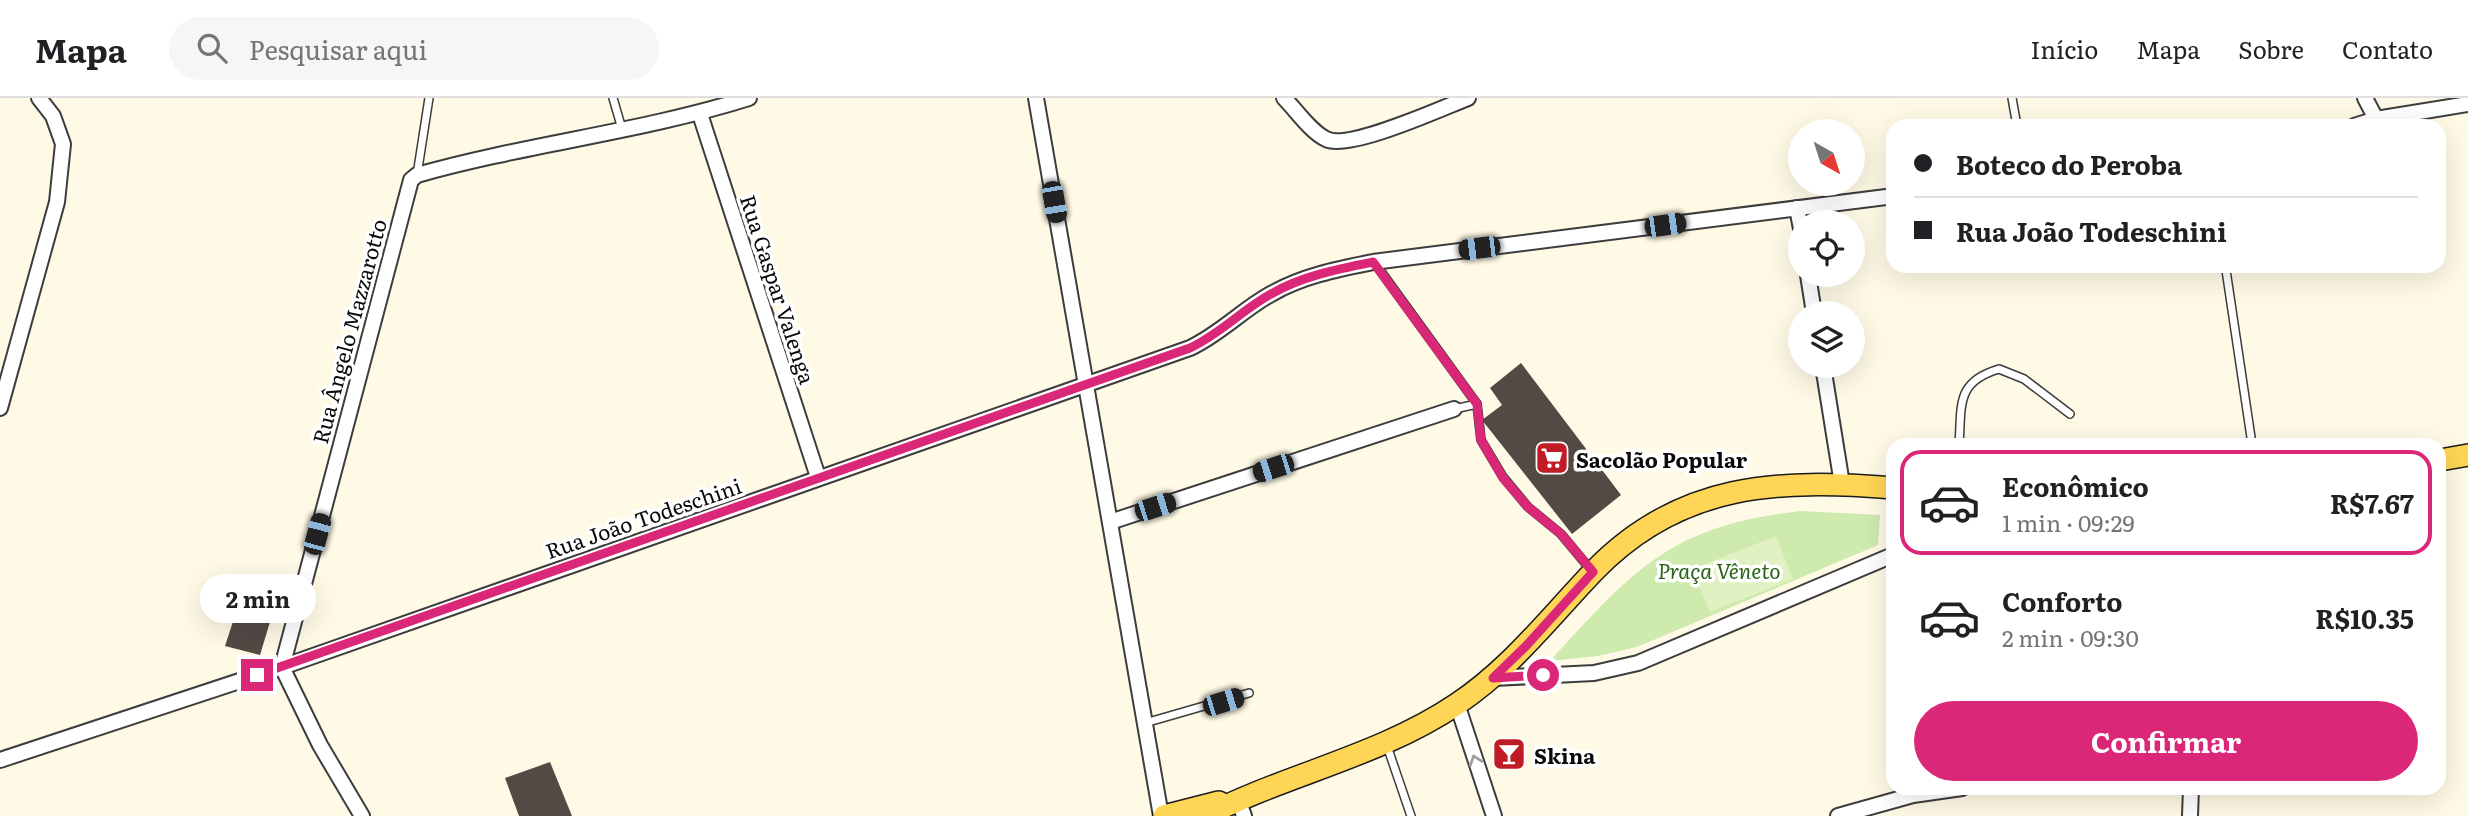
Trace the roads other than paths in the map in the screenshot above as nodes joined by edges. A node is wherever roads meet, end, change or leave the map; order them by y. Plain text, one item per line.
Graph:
1 (39, 98) edge
2 (429, 98) edge
3 (613, 98) edge
4 (749, 98) edge
5 (1036, 98) edge
6 (1284, 98) edge
7 (1468, 98) edge
8 (2012, 98) edge
9 (2365, 98) edge
10 (2468, 104) edge
11 (700, 114) junction
12 (2016, 119) edge
13 (2376, 119) joint
14 (622, 129) junction
15 (417, 175) junction
16 (1886, 197) edge
17 (1797, 208) joint
18 (1373, 262) junction
19 (2226, 273) edge
20 (1825, 378) edge
21 (1086, 384) junction
22 (1477, 404) junction
23 (0, 408) edge
24 (1454, 409) joint
25 (2070, 414) dead end
26 (1959, 438) edge
27 (2251, 438) edge
28 (2468, 455) edge
29 (2446, 459) edge
30 (818, 477) junction
31 (1842, 484) junction
32 (1886, 487) edge
33 (1110, 522) junction
34 (1886, 558) edge
35 (1593, 572) junction
36 (282, 667) junction
37 (1493, 678) junction
38 (1249, 694) dead end
39 (1457, 704) junction
40 (1145, 723) junction
41 (1386, 743) junction
42 (0, 760) edge
43 (1919, 795) edge
44 (2191, 795) edge
45 (1241, 807) edge
46 (1847, 815) edge
47 (362, 816) edge
48 (1162, 816) edge
49 (1205, 816) edge
50 (1411, 816) edge
51 (1494, 816) edge
52 (2190, 816) edge

1 - 23 street
2 - 15 lane
3 - 14 lane
4 - 11 street
5 - 21 street
6 - 7 street
8 - 12 lane
9 - 13 street
10 - 13 street
11 - 14 street
11 - 30 street, Rua Gaspar Valenga
14 - 15 street
15 - 36 street, Rua Ângelo Mazzarotto
16 - 17 street, Rua João Todeschini
17 - 18 street, Rua João Todeschini
18 - 21 street, Rua João Todeschini
18 - 22 lane
19 - 27 lane
20 - 31 street
21 - 30 street, Rua João Todeschini
21 - 33 street
22 - 24 lane
22 - 35 lane
24 - 33 street
25 - 26 lane
28 - 29 main road
30 - 36 street, Rua João Todeschini
31 - 32 main road
31 - 35 main road
33 - 40 street
34 - 37 street
35 - 37 main road
36 - 42 street, Rua João Todeschini
36 - 47 street
37 - 39 main road
38 - 40 lane
39 - 41 main road
51 -> 39 street
40 - 48 street
41 - 45 main road
41 - 50 lane
43 - 46 street
44 - 52 street
45 - 48 main road
45 - 49 main road

